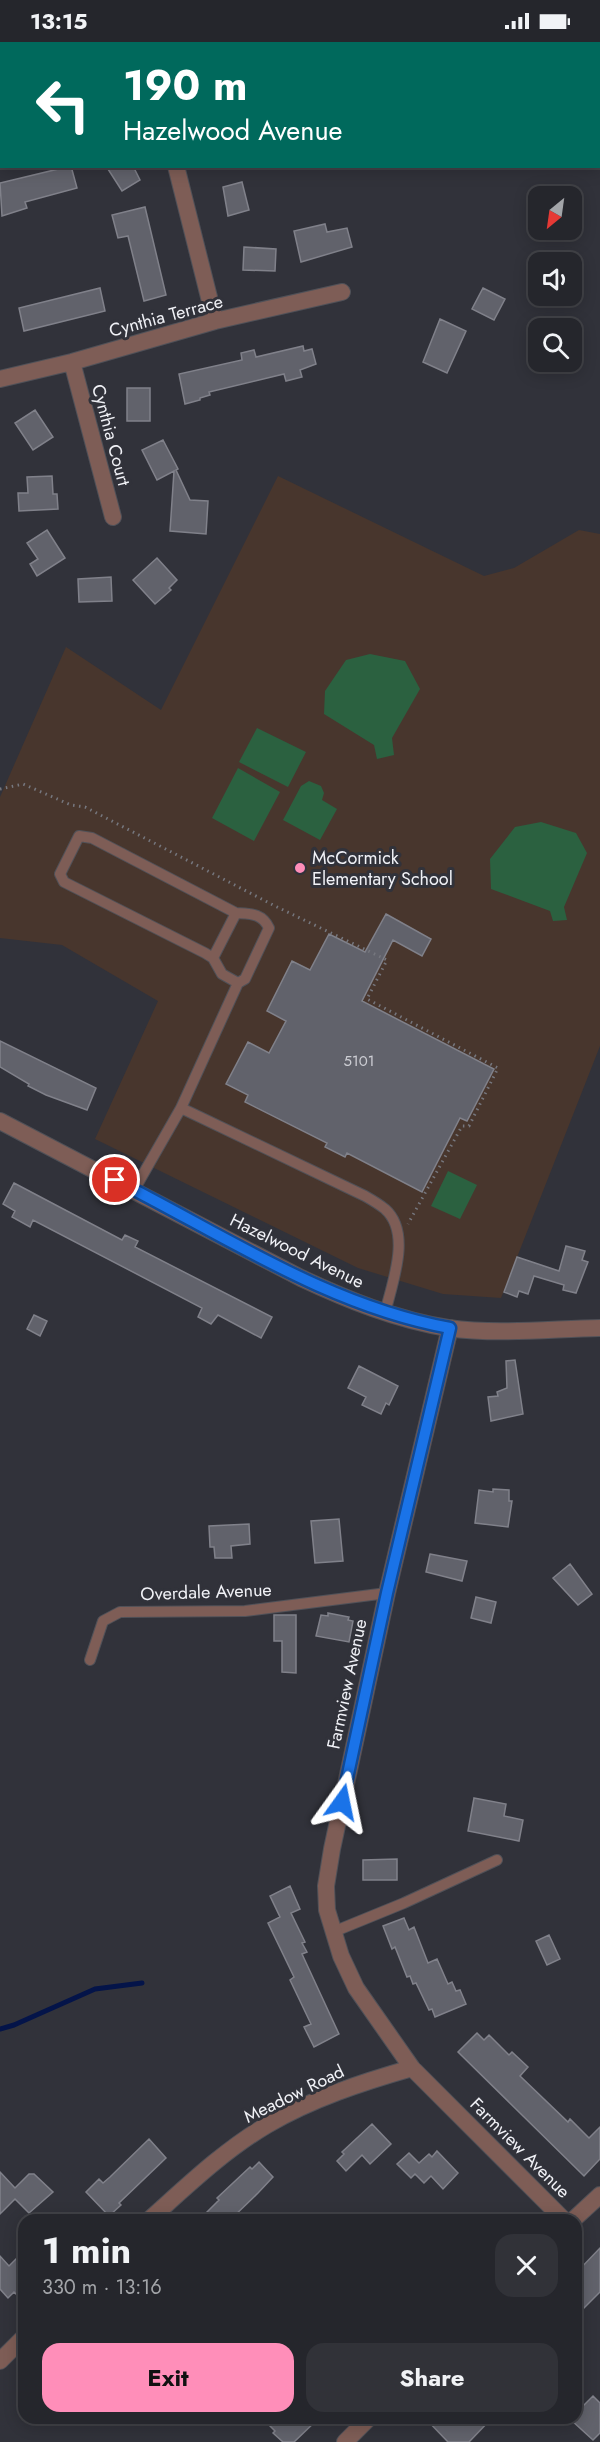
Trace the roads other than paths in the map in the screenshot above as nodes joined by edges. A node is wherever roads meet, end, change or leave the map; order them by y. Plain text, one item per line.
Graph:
1 (177, 168) edge
2 (342, 292) dead end
3 (215, 321) junction
4 (72, 362) junction
5 (0, 379) edge
6 (113, 517) dead end
7 (236, 913) junction
8 (213, 958) junction
9 (238, 983) junction
10 (181, 1108) junction
11 (0, 1121) edge
12 (134, 1190) junction
13 (385, 1312) junction
14 (450, 1328) junction
15 (600, 1328) edge
16 (387, 1593) junction
17 (90, 1660) dead end
18 (497, 1860) dead end
19 (333, 1932) junction
20 (412, 2068) junction
21 (600, 2196) edge
22 (156, 2214) edge
23 (558, 2214) edge
24 (580, 2214) edge
25 (18, 2343) edge
26 (0, 2361) edge
27 (363, 2424) edge
28 (345, 2442) edge

1 - 3 street
2 - 3 street, Cynthia Terrace
3 - 4 street, Cynthia Terrace
4 - 5 street, Cynthia Terrace
4 - 6 street, Cynthia Court
7 - 8 lane
7 - 8 lane
7 - 9 lane
8 - 9 lane
9 - 10 lane
10 - 12 lane
10 - 13 lane
11 - 12 street, Hazelwood Avenue
12 - 13 street, Hazelwood Avenue
13 - 14 street, Hazelwood Avenue
14 - 15 street, Hazelwood Avenue
14 - 16 street, Farmview Avenue
16 - 17 lane, Overdale Avenue
16 - 19 street, Farmview Avenue
18 - 19 lane
19 - 20 street, Farmview Avenue
20 - 22 street, Meadow Road
20 - 23 street, Farmview Avenue
21 - 24 street
25 - 26 street
27 - 28 street

